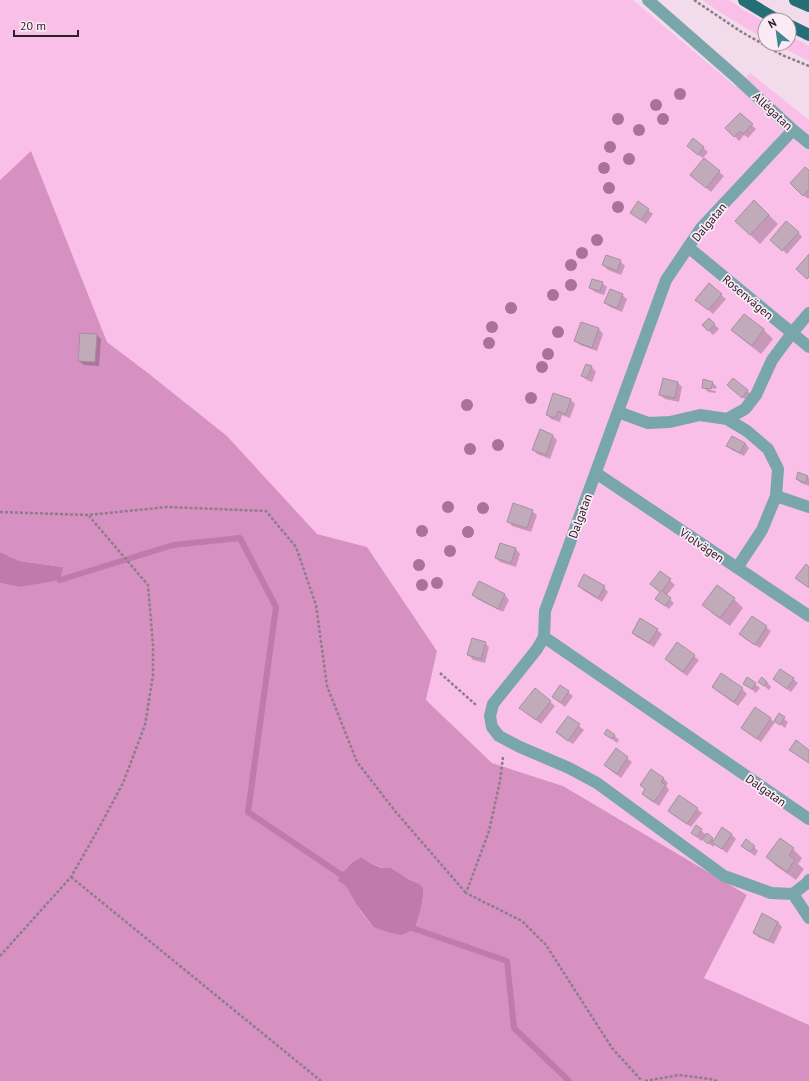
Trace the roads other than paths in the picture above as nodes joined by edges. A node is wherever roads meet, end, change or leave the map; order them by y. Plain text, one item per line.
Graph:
1 (648, 0) edge
2 (744, 0) edge
3 (795, 0) edge
4 (809, 6) edge
5 (764, 12) edge
6 (797, 29) edge
7 (809, 35) edge
8 (793, 130) junction
9 (809, 143) edge
10 (688, 247) junction
11 (809, 313) edge
12 (792, 333) junction
13 (809, 347) edge
14 (618, 412) junction
15 (727, 419) junction
16 (596, 473) junction
17 (776, 496) junction
18 (809, 507) edge
19 (737, 568) junction
20 (809, 616) edge
21 (544, 637) junction
22 (809, 820) edge
23 (809, 880) edge
24 (793, 894) junction
25 (809, 918) edge

1 - 8 street, Allégatan
2 - 5 main road
3 - 4 main road
6 - 7 main road
8 - 9 street, Allégatan
8 - 10 street, Dalgatan
10 - 12 street, Rosenvägen
10 - 14 street, Dalgatan
11 - 12 street
12 - 13 street, Rosenvägen
12 - 15 street
14 - 15 street
14 - 16 street, Dalgatan
15 - 17 street
16 - 19 street, Violvägen
16 - 21 street, Dalgatan
17 - 18 street
17 - 19 street
19 - 20 street, Violvägen
21 - 22 street, Dalgatan
21 - 24 street
23 - 24 street
24 - 25 street

